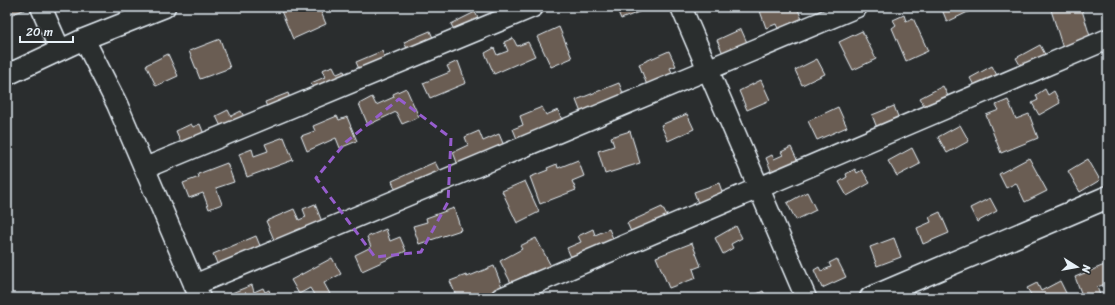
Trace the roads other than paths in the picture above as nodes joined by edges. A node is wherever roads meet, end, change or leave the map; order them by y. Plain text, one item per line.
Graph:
1 (41, 7) edge
2 (165, 7) edge
3 (533, 7) edge
4 (681, 7) edge
5 (857, 7) edge
6 (84, 39) junction
7 (1108, 39) edge
8 (60, 50) junction
9 (708, 69) junction
10 (7, 75) edge
11 (145, 168) junction
12 (759, 188) junction
13 (1108, 197) edge
14 (197, 291) edge
15 (501, 298) edge
16 (806, 298) edge
17 (871, 298) edge

1 - 8 street
2 - 6 street
3 - 11 street
4 - 9 street
5 - 9 street
6 - 8 street
6 - 11 street
7 - 12 street
8 - 10 street
9 - 12 street
9 - 14 street
11 - 14 street
12 - 15 street
12 - 16 street
13 - 17 street

